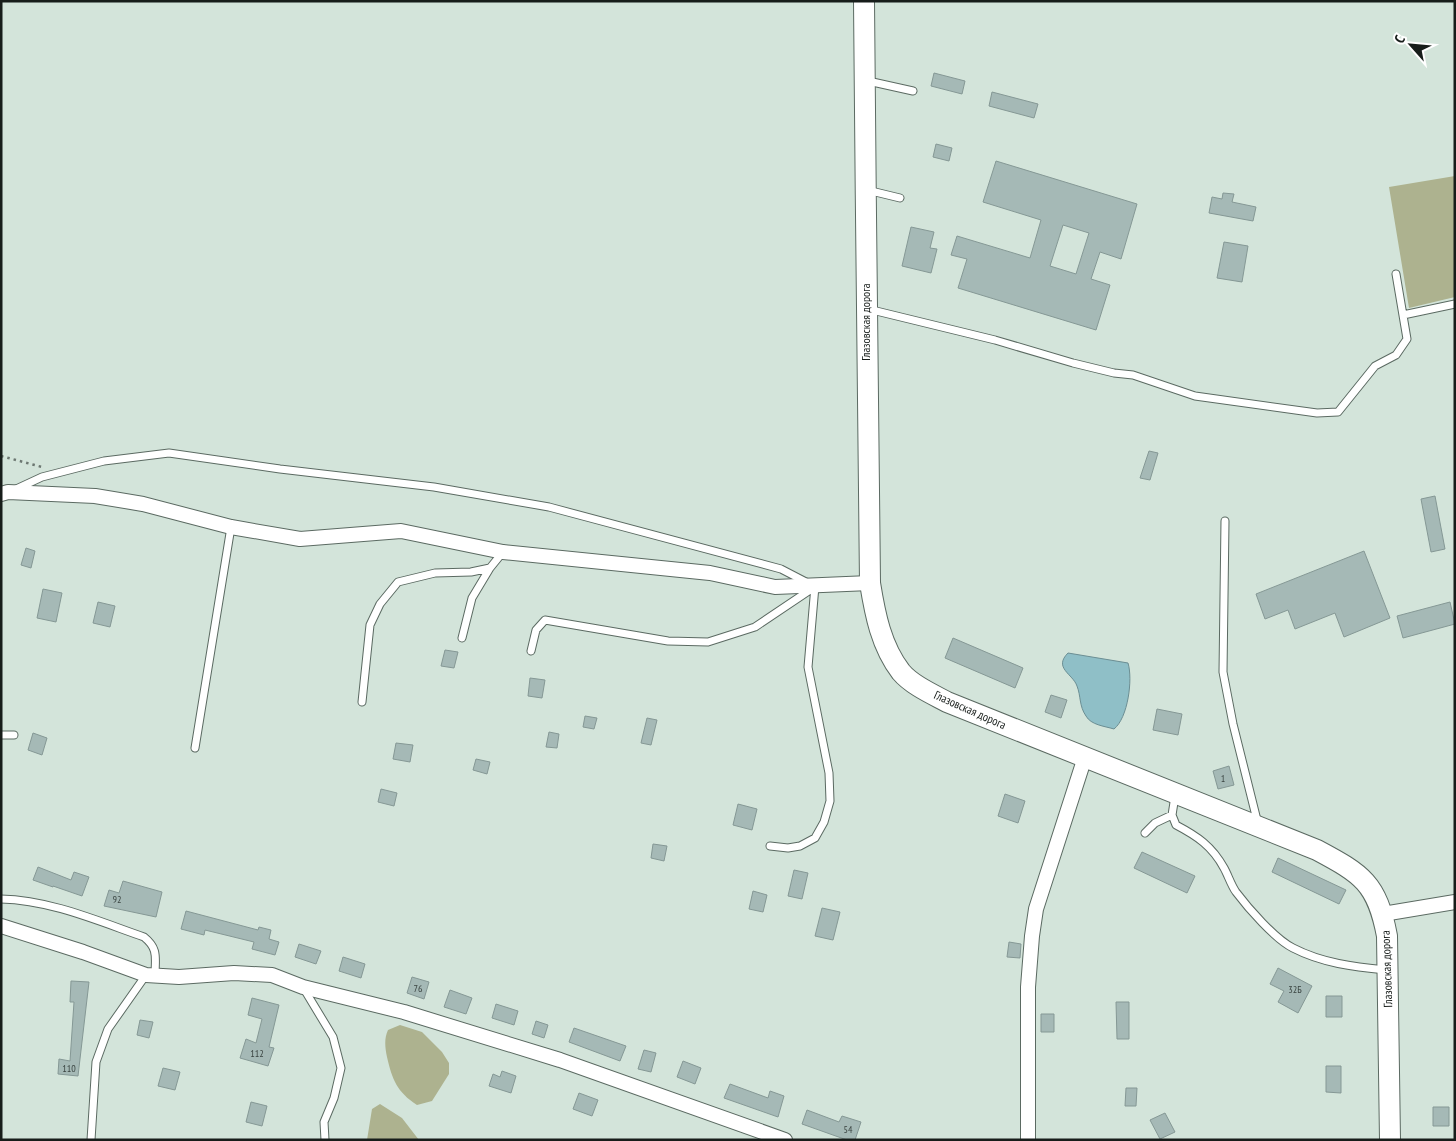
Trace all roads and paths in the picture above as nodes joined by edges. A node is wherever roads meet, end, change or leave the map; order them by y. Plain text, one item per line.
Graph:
1 (864, 1) edge
2 (865, 81) junction
3 (913, 91) dead end
4 (867, 190) junction
5 (900, 198) dead end
6 (1396, 274) dead end
7 (1455, 304) edge
8 (865, 309) junction
9 (1403, 316) junction
10 (1, 456) edge
11 (58, 473) junction
12 (5, 493) edge
13 (1225, 521) dead end
14 (231, 527) junction
15 (504, 552) junction
16 (490, 568) junction
17 (870, 583) junction
18 (815, 586) junction
19 (462, 638) dead end
20 (532, 651) dead end
21 (362, 702) dead end
22 (1, 735) edge
23 (14, 735) dead end
24 (195, 748) dead end
25 (1085, 757) junction
26 (1175, 793) junction
27 (1172, 815) junction
28 (1258, 827) junction
29 (1145, 833) dead end
30 (770, 846) dead end
31 (1, 899) edge
32 (1455, 902) edge
33 (1383, 914) junction
34 (1, 926) edge
35 (1388, 970) junction
36 (150, 975) junction
37 (303, 987) junction
38 (91, 1140) edge
39 (325, 1140) edge
40 (784, 1140) edge
41 (1028, 1140) edge
42 (1390, 1140) edge

1 - 2 street, Глазовская дорога
2 - 3 lane
2 - 4 street, Глазовская дорога
4 - 5 lane
4 - 8 street, Глазовская дорога
6 - 9 lane
7 - 9 lane
8 - 9 lane
8 - 17 street, Глазовская дорога
10 - 11 path
11 - 12 lane
11 - 18 lane
12 - 14 street
13 - 28 lane
14 - 15 street
14 - 24 lane
15 - 16 lane
15 - 18 street
16 - 19 lane
16 - 21 lane
17 - 18 street
17 - 25 street, Глазовская дорога
18 - 20 lane
18 - 30 lane
22 - 23 lane
25 - 26 street, Глазовская дорога
25 - 41 street
26 - 27 lane
26 - 28 street, Глазовская дорога
27 - 29 lane
27 - 35 lane
28 - 33 street, Глазовская дорога
31 - 36 lane
32 - 33 street
33 - 35 street, Глазовская дорога
34 - 36 street
35 - 42 street, Глазовская дорога
36 - 37 street
36 - 38 lane
37 - 39 lane
37 - 40 street

